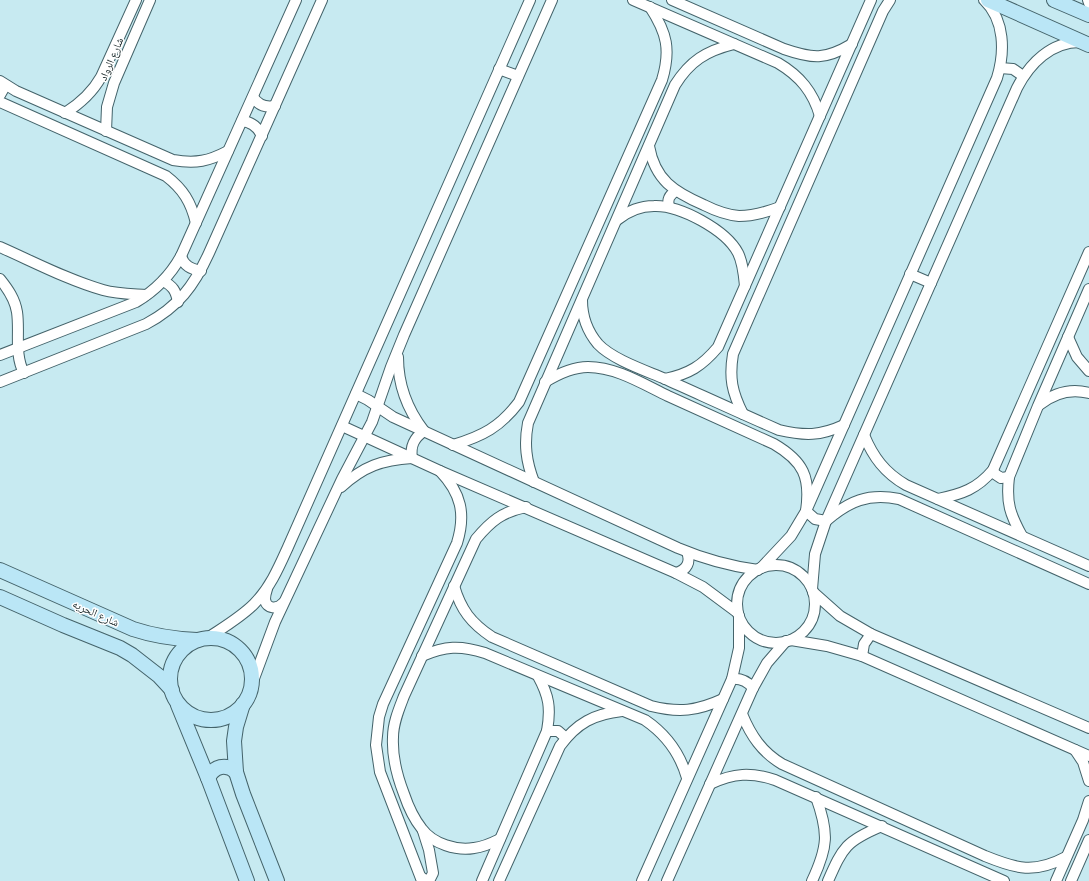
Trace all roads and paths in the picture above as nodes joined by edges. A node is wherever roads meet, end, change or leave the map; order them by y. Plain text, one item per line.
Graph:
1 (136, 0) edge
2 (150, 0) edge
3 (296, 0) edge
4 (322, 0) edge
5 (530, 0) edge
6 (560, 0) edge
7 (633, 0) edge
8 (672, 0) edge
9 (890, 0) edge
10 (984, 0) edge
11 (988, 0) edge
12 (1054, 0) edge
13 (550, 3) edge
14 (870, 3) edge
15 (650, 7) junction
16 (883, 11) junction
17 (1089, 15) edge
18 (734, 44) junction
19 (852, 44) junction
20 (1086, 44) edge
21 (784, 49) junction
22 (778, 63) junction
23 (1000, 68) junction
24 (499, 69) junction
25 (518, 76) junction
26 (1023, 76) junction
27 (101, 77) junction
28 (662, 80) junction
29 (4, 83) edge
30 (114, 83) junction
31 (675, 85) junction
32 (0, 94) edge
33 (253, 97) junction
34 (0, 102) edge
35 (275, 106) junction
36 (65, 113) junction
37 (820, 116) junction
38 (242, 121) junction
39 (106, 131) junction
40 (262, 136) junction
41 (648, 146) junction
42 (228, 151) junction
43 (173, 160) junction
44 (166, 176) junction
45 (676, 191) junction
46 (780, 207) junction
47 (669, 208) junction
48 (723, 213) junction
49 (616, 221) junction
50 (196, 223) junction
51 (716, 229) junction
52 (0, 247) edge
53 (1089, 252) edge
54 (181, 256) junction
55 (201, 270) junction
56 (910, 274) junction
57 (0, 279) edge
58 (163, 281) junction
59 (931, 283) junction
60 (745, 287) junction
61 (1089, 289) edge
62 (146, 295) junction
63 (582, 298) junction
64 (178, 302) junction
65 (1056, 326) junction
66 (1069, 335) junction
67 (718, 347) junction
68 (18, 348) junction
69 (398, 351) junction
70 (733, 354) junction
71 (0, 355) edge
72 (636, 367) junction
73 (1089, 371) edge
74 (24, 373) junction
75 (630, 379) junction
76 (665, 379) junction
77 (0, 382) edge
78 (545, 382) junction
79 (1089, 393) edge
80 (356, 394) junction
81 (519, 402) junction
82 (1038, 406) junction
83 (378, 407) junction
84 (533, 408) junction
85 (743, 414) junction
86 (844, 425) junction
87 (342, 426) junction
88 (779, 430) junction
89 (424, 431) junction
90 (864, 434) junction
91 (365, 436) junction
92 (774, 444) junction
93 (453, 445) junction
94 (412, 458) junction
95 (993, 470) junction
96 (440, 471) junction
97 (1009, 477) junction
98 (534, 482) junction
99 (906, 485) junction
100 (337, 491) junction
101 (899, 499) junction
102 (938, 500) junction
103 (526, 507) junction
104 (806, 511) junction
105 (826, 521) junction
106 (461, 531) junction
107 (1022, 536) junction
108 (476, 539) junction
109 (687, 552) junction
110 (1089, 566) edge
111 (760, 569) junction
112 (0, 570) edge
113 (676, 573) junction
114 (1089, 584) edge
115 (454, 586) junction
116 (268, 587) junction
117 (812, 590) junction
118 (0, 597) edge
119 (284, 603) junction
120 (739, 615) junction
121 (114, 621) junction
122 (872, 634) junction
123 (492, 637) junction
124 (203, 639) junction
125 (788, 641) junction
126 (103, 642) junction
127 (485, 653) junction
128 (422, 656) junction
129 (862, 656) junction
130 (538, 676) junction
131 (732, 679) junction
132 (252, 684) junction
133 (753, 688) junction
134 (174, 696) junction
135 (723, 699) junction
136 (243, 704) junction
137 (651, 706) junction
138 (623, 711) junction
139 (742, 714) junction
140 (645, 720) junction
141 (1089, 728) edge
142 (548, 730) junction
143 (566, 738) junction
144 (1075, 750) junction
145 (1089, 756) edge
146 (236, 772) junction
147 (808, 776) junction
148 (208, 778) junction
149 (687, 778) junction
150 (1089, 781) edge
151 (710, 784) junction
152 (802, 791) junction
153 (816, 797) junction
154 (1089, 801) edge
155 (1086, 820) edge
156 (882, 826) junction
157 (422, 830) junction
158 (500, 839) junction
159 (1089, 840) edge
160 (985, 856) junction
161 (1066, 857) junction
162 (820, 863) junction
163 (833, 868) junction
164 (980, 870) junction
165 (421, 879) edge
166 (247, 881) edge
167 (277, 881) edge
168 (482, 881) edge
169 (499, 881) edge
170 (642, 881) edge
171 (667, 881) edge
172 (812, 881) edge
173 (828, 881) edge
174 (1004, 881) edge
175 (1056, 881) edge
176 (1071, 881) edge

1 - 27 street, شارع الرواد
2 - 30 street, شارع الرواد
3 - 33 street
4 - 35 street
5 - 24 street
6 - 13 street
7 - 15 street
8 - 21 street
9 - 16 street
10 - 23 street
11 - 20 street
12 - 17 street
13 - 25 street
14 - 16 street
14 - 19 street
15 - 18 street
15 - 28 street
16 - 70 street
18 - 22 street
18 - 31 street
19 - 21 street
19 - 37 street
20 - 26 street
21 - 22 street
22 - 37 street
23 - 26 street
23 - 56 street
24 - 25 street
24 - 80 street
25 - 69 street
26 - 59 street
27 - 30 street
27 - 36 street, شارع الرواد
28 - 31 street
28 - 81 street
29 - 32 street
29 - 36 street
30 - 39 street, شارع الرواد
31 - 41 street
33 - 35 street
33 - 38 street
34 - 44 street
35 - 40 street
36 - 39 street
37 - 46 street
38 - 40 street
38 - 42 street
39 - 43 street
40 - 55 street
41 - 45 street
41 - 49 street
42 - 43 street
42 - 50 street
43 - 44 street
44 - 50 street
45 - 47 street
45 - 48 street
46 - 48 street
46 - 60 street
47 - 49 street
47 - 51 street
48 - 51 street
49 - 63 street
50 - 54 street
51 - 60 street
52 - 62 street
53 - 65 street
54 - 55 street
54 - 58 street
55 - 64 street
56 - 59 street
56 - 86 street
57 - 68 street
58 - 62 street
58 - 64 street
59 - 90 street
60 - 67 street
61 - 66 street
62 - 68 street
63 - 72 street
63 - 78 street
64 - 74 street
65 - 66 street
65 - 95 street
66 - 73 street
66 - 82 street
67 - 70 street
67 - 76 street
68 - 71 street
68 - 74 street
69 - 83 street
69 - 89 street
70 - 85 street
72 - 75 street
72 - 76 street
74 - 77 street
75 - 78 street
75 - 92 street
76 - 85 street
78 - 84 street
79 - 82 street
80 - 83 street
80 - 87 street
81 - 84 street
81 - 93 street
82 - 97 street
83 - 89 street
83 - 91 street
84 - 98 street
85 - 88 street
86 - 88 street
86 - 104 street
87 - 91 street
87 - 116 street
88 - 92 street
89 - 93 street
89 - 94 street
90 - 99 street
90 - 105 street
91 - 94 street
91 - 100 street
92 - 104 street
93 - 98 street
94 - 96 street
94 - 100 street
95 - 97 street
95 - 102 street
96 - 103 street
96 - 106 street
97 - 107 street
98 - 109 street
99 - 101 street
99 - 102 street
100 - 119 street
101 - 105 street
101 - 114 street
102 - 107 street
103 - 108 street
103 - 113 street
104 - 105 street
104 - 111 street
105 - 117 street
106 - 108 street
106 - 165 street
107 - 110 street
108 - 115 street
109 - 111 street
109 - 113 street
111 - 117 street
111 - 120 street
112 - 121 street, شارع الحريه
113 - 120 street
115 - 123 street
115 - 128 street
116 - 119 street
116 - 124 street
117 - 122 street
117 - 125 street
118 - 126 street, شارع الحريه
119 - 132 street
120 - 125 street
120 - 131 street
121 - 124 street, شارع الحريه
121 - 126 street
122 - 129 street
122 - 141 street
123 - 127 street
123 - 137 street
124 - 132 street
124 - 134 street
125 - 129 street
125 - 133 street
126 - 134 street, شارع الحريه
127 - 128 street
127 - 130 street
128 - 157 street
129 - 144 street
130 - 138 street
130 - 142 street
131 - 133 street
131 - 135 street
132 - 136 street
133 - 139 street
134 - 136 street
134 - 148 street, شارع الحريه
135 - 137 street
135 - 149 street
136 - 146 street
137 - 140 street
138 - 140 street
138 - 143 street
139 - 147 street
139 - 151 street
140 - 149 street
142 - 143 street
142 - 158 street
143 - 169 street
144 - 145 street
144 - 150 street
146 - 148 street
146 - 167 street
147 - 152 street
147 - 160 street
148 - 166 street, شارع الحريه
149 - 170 street
151 - 152 street
151 - 171 street
152 - 153 street
153 - 156 street
153 - 162 street
154 - 155 street
155 - 161 street
156 - 163 street
156 - 164 street
157 - 158 street
157 - 165 street
158 - 168 street
159 - 176 street
160 - 161 street
160 - 164 street
161 - 175 street
162 - 163 street
162 - 172 street
163 - 173 street
164 - 174 street

